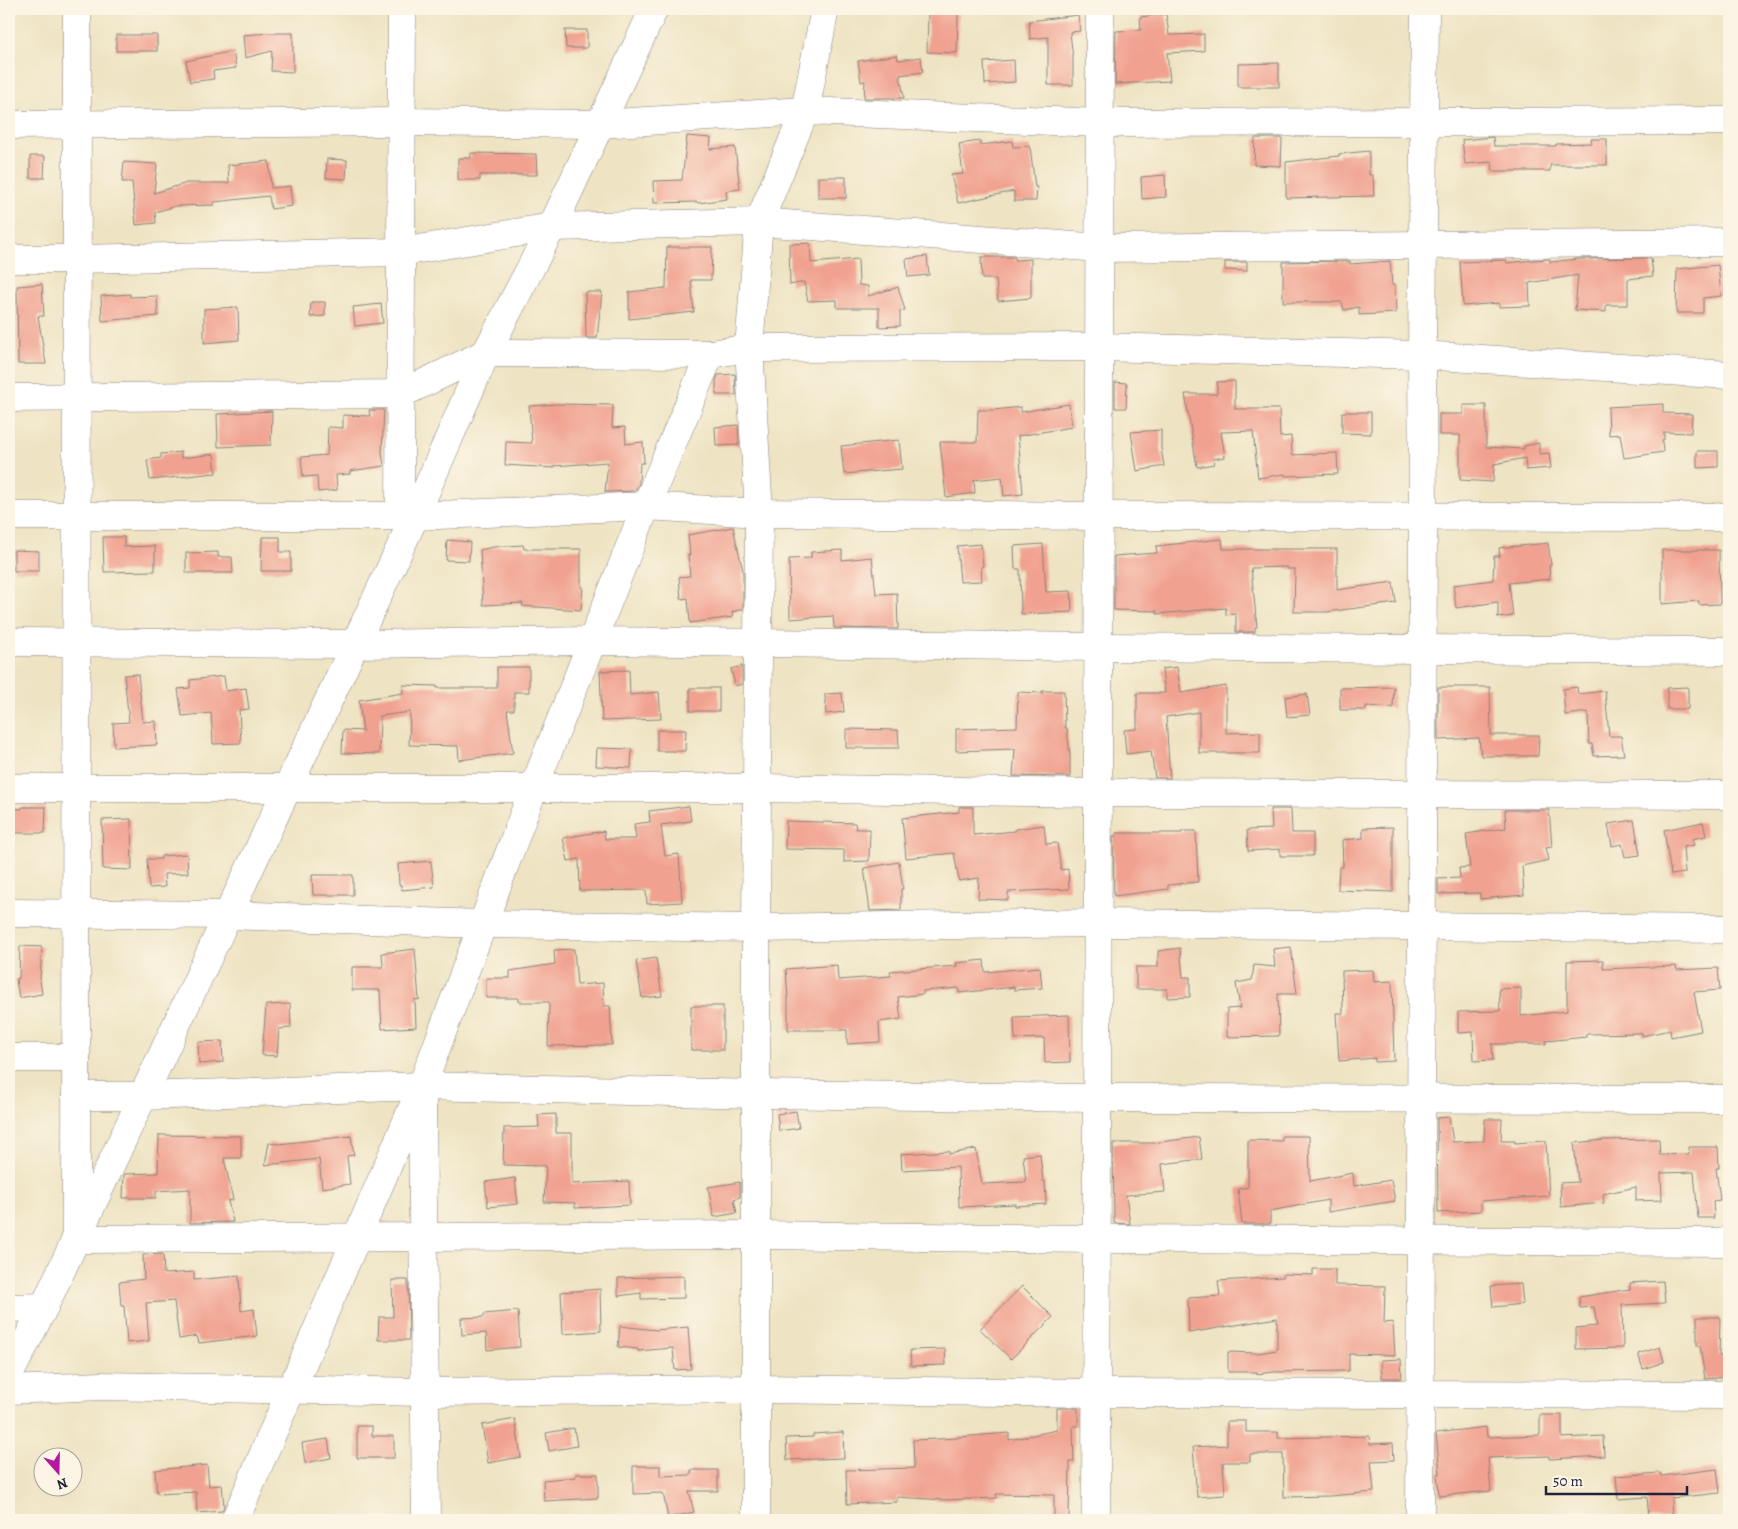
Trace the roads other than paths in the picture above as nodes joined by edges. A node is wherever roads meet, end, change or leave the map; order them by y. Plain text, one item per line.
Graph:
1 (77, 9) edge
2 (402, 9) edge
3 (654, 9) edge
4 (825, 9) edge
5 (1100, 9) edge
6 (1425, 9) edge
7 (805, 111) junction
8 (1729, 121) edge
9 (402, 122) junction
10 (1424, 122) junction
11 (1100, 123) junction
12 (599, 124) junction
13 (9, 125) edge
14 (77, 125) junction
15 (759, 222) junction
16 (552, 227) junction
17 (1729, 242) edge
18 (1424, 245) junction
19 (1100, 248) junction
20 (401, 252) junction
21 (9, 259) edge
22 (77, 259) junction
23 (1098, 347) junction
24 (749, 348) junction
25 (486, 353) junction
26 (710, 354) junction
27 (1422, 355) junction
28 (1729, 375) edge
29 (401, 394) junction
30 (9, 398) edge
31 (77, 398) junction
32 (646, 506) junction
33 (759, 513) junction
34 (9, 516) edge
35 (77, 516) junction
36 (408, 516) junction
37 (1099, 516) junction
38 (1424, 516) junction
39 (1729, 517) edge
40 (592, 641) junction
41 (9, 642) edge
42 (77, 642) junction
43 (759, 643) junction
44 (356, 644) junction
45 (1098, 647) junction
46 (1423, 649) junction
47 (1729, 651) edge
48 (534, 787) junction
49 (9, 788) edge
50 (77, 788) junction
51 (758, 788) junction
52 (287, 789) junction
53 (1098, 793) junction
54 (1423, 794) junction
55 (1729, 795) edge
56 (9, 913) edge
57 (76, 913) junction
58 (228, 915) junction
59 (1098, 923) junction
60 (481, 924) junction
61 (1422, 926) junction
62 (756, 928) junction
63 (1729, 929) edge
64 (9, 1058) edge
65 (76, 1058) junction
66 (422, 1086) junction
67 (757, 1094) junction
68 (76, 1096) junction
69 (143, 1096) junction
70 (1097, 1098) junction
71 (1422, 1099) junction
72 (1729, 1099) edge
73 (757, 1235) junction
74 (423, 1237) junction
75 (356, 1238) junction
76 (76, 1239) junction
77 (1096, 1239) junction
78 (1421, 1240) junction
79 (1729, 1242) edge
80 (44, 1307) junction
81 (9, 1308) edge
82 (9, 1375) edge
83 (756, 1389) junction
84 (9, 1390) edge
85 (291, 1390) junction
86 (425, 1392) junction
87 (1096, 1393) junction
88 (1421, 1394) junction
89 (1729, 1395) edge
90 (235, 1520) edge
91 (426, 1520) edge
92 (756, 1520) edge
93 (1096, 1520) edge
94 (1420, 1520) edge

1 - 14 street
2 - 9 street
3 - 12 street
4 - 7 street
5 - 11 street
6 - 10 street
7 - 11 street
7 - 12 street
7 - 15 street
8 - 10 street
9 - 12 street
9 - 14 street
9 - 20 street
10 - 11 street
10 - 18 street
11 - 19 street
12 - 16 street
13 - 14 street
14 - 22 street
15 - 16 street
15 - 19 street
15 - 24 street
16 - 20 street
16 - 25 street
17 - 18 street
18 - 19 street
18 - 27 street
19 - 23 street
20 - 22 street
20 - 29 street
21 - 22 street
22 - 31 street
23 - 24 street
23 - 27 street
23 - 37 street
24 - 26 street
24 - 33 street
25 - 26 street
25 - 29 street
25 - 36 street
26 - 32 street
27 - 28 street
27 - 38 street
29 - 31 street
29 - 36 street
30 - 31 street
31 - 35 street
32 - 33 street
32 - 36 street
32 - 40 street
33 - 37 street
33 - 43 street
34 - 35 street
35 - 36 street
35 - 42 street
36 - 44 street
37 - 38 street
37 - 45 street
38 - 39 street
38 - 46 street
40 - 43 street
40 - 44 street
40 - 48 street
41 - 42 street
42 - 44 street
42 - 50 street
43 - 45 street
43 - 51 street
44 - 52 street
45 - 46 street
45 - 53 street
46 - 47 street
46 - 54 street
48 - 51 street
48 - 52 street
48 - 60 street
49 - 50 street
50 - 52 street
50 - 57 street
51 - 53 street
51 - 62 street
52 - 58 street
53 - 54 street
53 - 59 street
54 - 55 street
54 - 61 street
56 - 57 street
57 - 58 street
57 - 65 street
58 - 60 street
58 - 69 street
59 - 61 street
59 - 62 street
59 - 70 street
60 - 62 street
60 - 66 street
61 - 63 street
61 - 71 street
62 - 67 street
64 - 65 street
65 - 68 street
66 - 67 street
66 - 69 street
66 - 74 street
66 - 75 street
67 - 70 street
67 - 73 street
68 - 69 street
68 - 76 street
69 - 76 street
70 - 71 street
70 - 77 street
71 - 72 street
71 - 78 street
73 - 74 street
73 - 77 street
73 - 83 street
74 - 75 street
74 - 86 street
75 - 76 street
75 - 85 street
76 - 80 street
77 - 78 street
77 - 87 street
78 - 79 street
78 - 88 street
80 - 81 street
80 - 82 street
83 - 86 street
83 - 87 street
83 - 92 street
84 - 85 street
85 - 86 street
85 - 90 street
86 - 91 street
87 - 88 street
87 - 93 street
88 - 89 street
88 - 94 street

